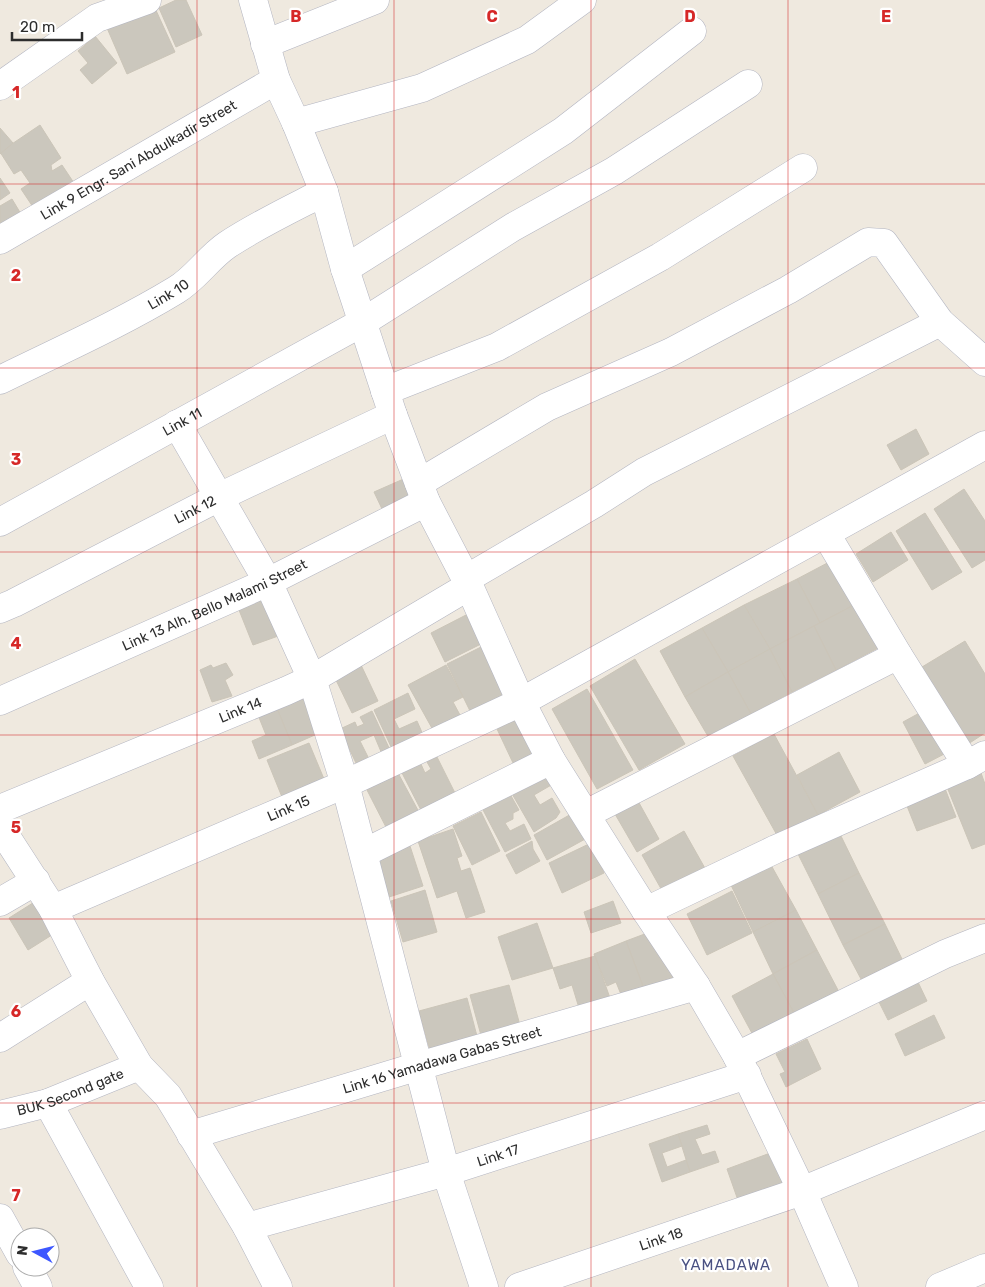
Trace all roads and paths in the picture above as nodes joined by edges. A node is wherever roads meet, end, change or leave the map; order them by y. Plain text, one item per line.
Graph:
1 (147, 0) edge
2 (253, 0) edge
3 (375, 0) edge
4 (582, 0) edge
5 (692, 31) dead end
6 (265, 44) junction
7 (276, 80) junction
8 (748, 84) dead end
9 (0, 86) edge
10 (296, 123) junction
11 (803, 168) dead end
12 (324, 192) junction
13 (0, 240) edge
14 (345, 269) junction
15 (363, 322) junction
16 (940, 322) junction
17 (985, 362) edge
18 (0, 380) edge
19 (389, 403) junction
20 (177, 424) junction
21 (985, 445) edge
22 (422, 492) junction
23 (219, 497) junction
24 (0, 522) edge
25 (826, 534) junction
26 (268, 582) junction
27 (467, 583) junction
28 (0, 609) edge
29 (898, 655) junction
30 (312, 679) junction
31 (0, 701) edge
32 (521, 702) junction
33 (551, 760) junction
34 (976, 760) edge
35 (346, 784) junction
36 (0, 809) edge
37 (586, 814) junction
38 (0, 827) edge
39 (364, 853) junction
40 (36, 881) junction
41 (0, 902) edge
42 (53, 910) junction
43 (646, 911) junction
44 (985, 938) edge
45 (90, 981) junction
46 (696, 986) junction
47 (0, 1038) edge
48 (742, 1065) junction
49 (139, 1066) junction
50 (419, 1066) junction
51 (48, 1103) junction
52 (0, 1114) edge
53 (985, 1115) edge
54 (191, 1135) junction
55 (446, 1172) junction
56 (802, 1191) junction
57 (0, 1218) edge
58 (247, 1227) junction
59 (10, 1236) edge
60 (975, 1277) edge
61 (149, 1287) edge
62 (278, 1287) edge
63 (484, 1287) edge
64 (522, 1287) edge
65 (844, 1287) edge
66 (940, 1287) edge

1 - 9 street
2 - 6 street
3 - 6 street
4 - 10 street
5 - 14 street
6 - 7 street
7 - 10 street
7 - 13 street, Link 9 Engr. Sani Abdulkadir Street
8 - 15 street, Link 11
10 - 12 street
11 - 19 street, Link 12
12 - 14 street
12 - 18 street, Link 10
14 - 15 street
15 - 19 street
15 - 20 street, Link 11
16 - 17 street
16 - 22 street, Link 13 Alh. Bello Malami Street
16 - 27 street, Link 14
19 - 22 street
19 - 23 street, Link 12
20 - 23 street
20 - 24 street, Link 11
21 - 25 street, Link 15
22 - 26 street, Link 13 Alh. Bello Malami Street
22 - 27 street
23 - 26 street
23 - 28 street, Link 12
25 - 29 street
25 - 32 street, Link 15
26 - 30 street
26 - 31 street, Link 13 Alh. Bello Malami Street
27 - 30 street, Link 14
27 - 32 street
29 - 34 street
29 - 37 street
30 - 35 street
30 - 36 street, Link 14
32 - 33 street
32 - 35 street, Link 15
33 - 37 street
33 - 39 street
34 - 43 street
35 - 39 street
35 - 42 street, Link 15
37 - 43 street
38 - 40 street
39 - 50 street
40 - 41 street
40 - 42 street
42 - 45 street
43 - 46 street
44 - 48 street, Link 17
45 - 47 street
45 - 49 street
46 - 48 street
46 - 50 street, Link 16 Yamadawa Gabas Street
48 - 55 street, Link 17
48 - 56 street
49 - 51 street, BUK Second gate
49 - 54 street
50 - 54 street, Link 16 Yamadawa Gabas Street
50 - 55 street
51 - 52 street, BUK Second gate
51 - 61 street
53 - 56 street, Link 18
54 - 58 street
55 - 58 street, Link 17
55 - 63 street
56 - 64 street, Link 18
56 - 65 street
57 - 59 street
58 - 62 street
60 - 66 street

